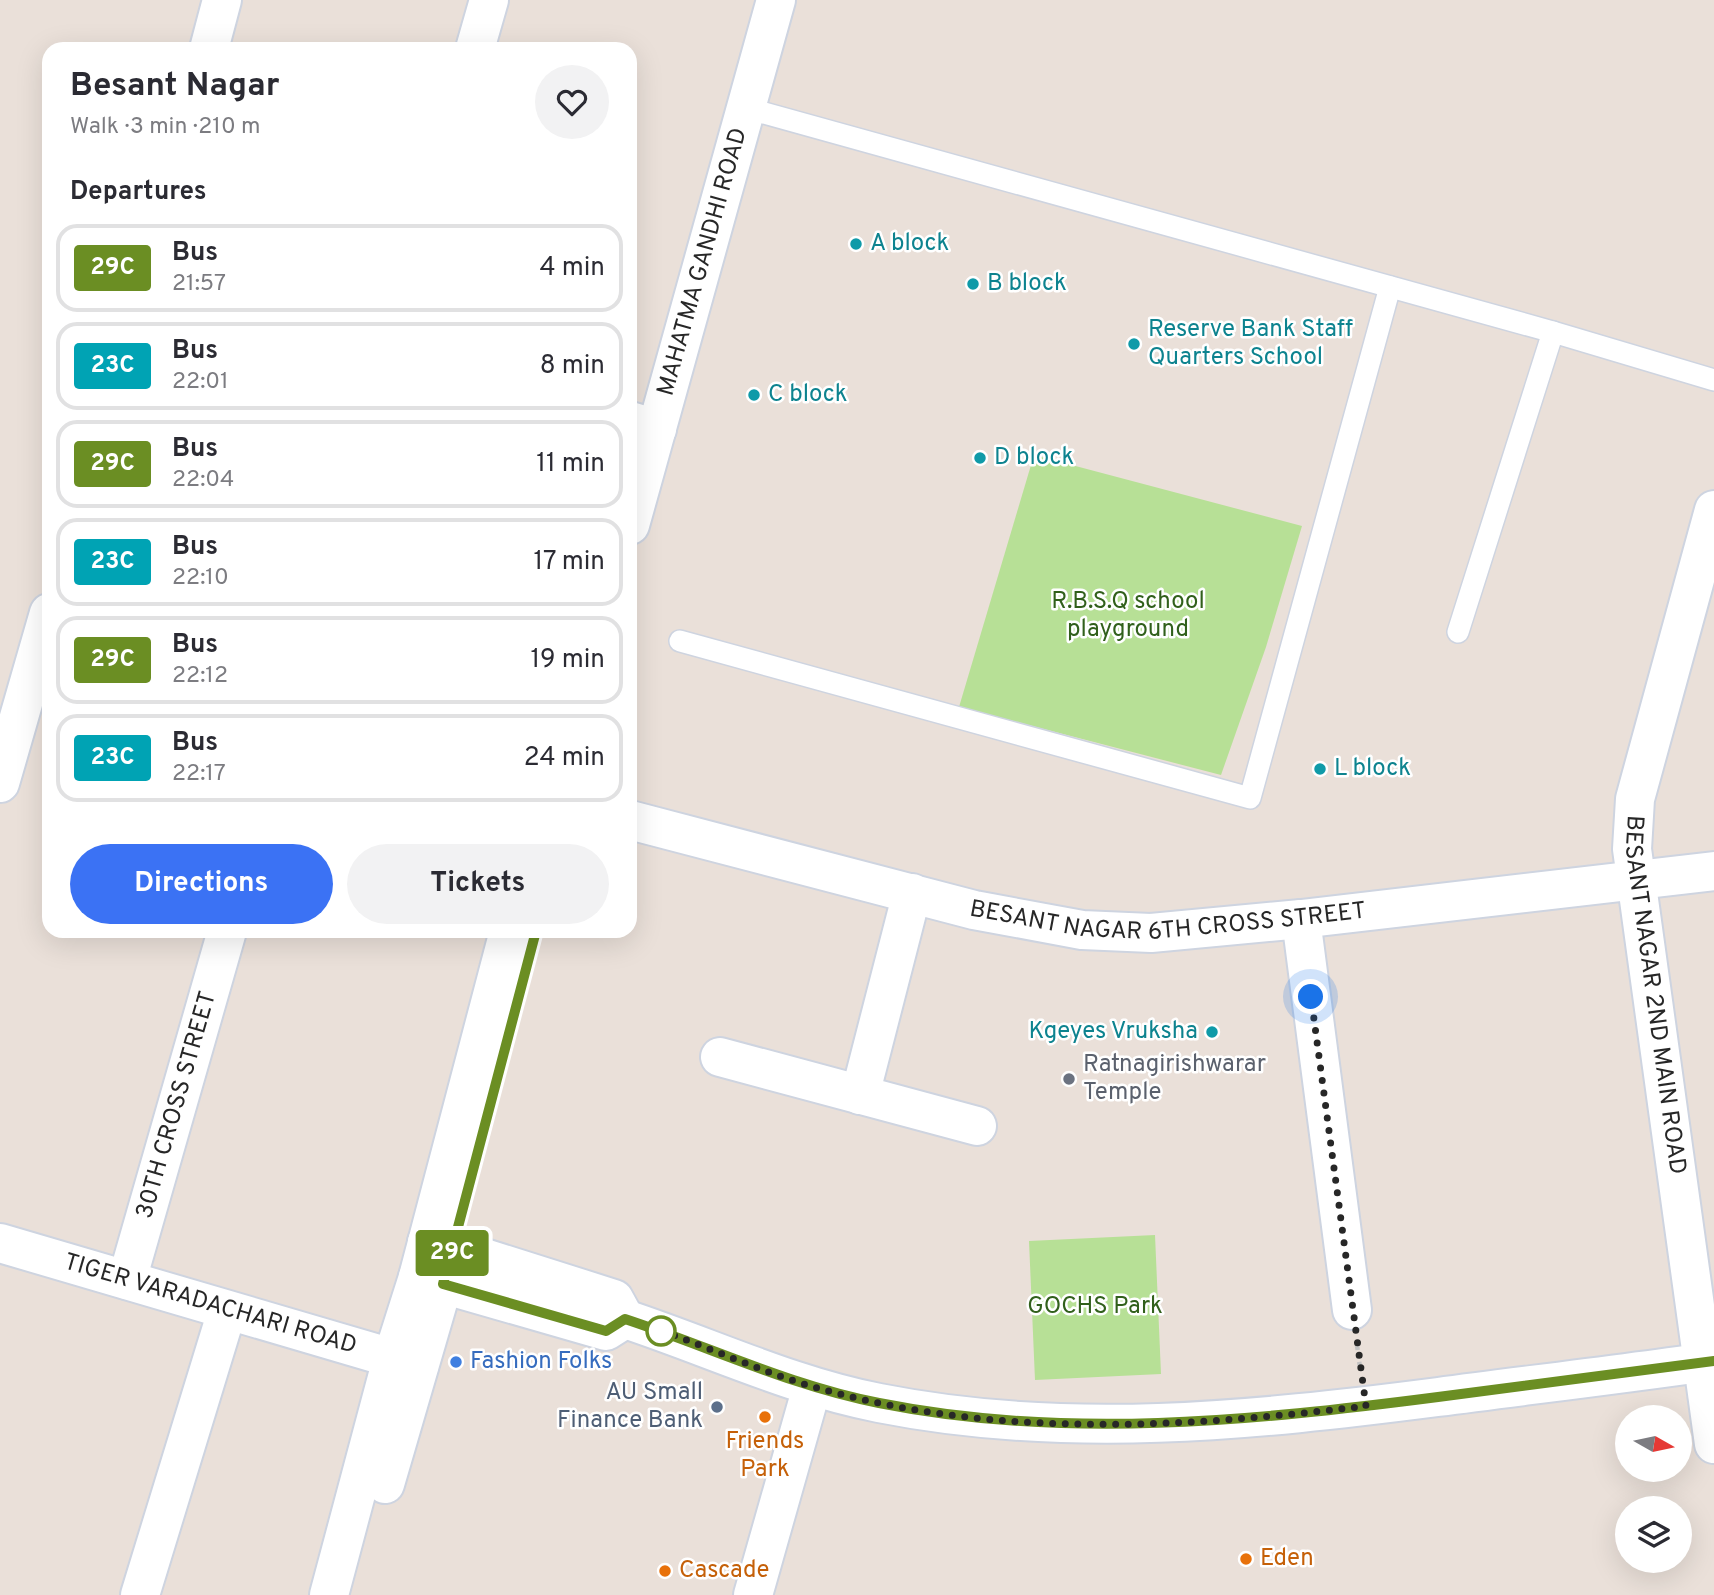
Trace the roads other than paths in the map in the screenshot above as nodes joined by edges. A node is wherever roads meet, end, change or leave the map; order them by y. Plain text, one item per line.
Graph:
1 (222, 0) edge
2 (489, 0) edge
3 (776, 0) edge
4 (211, 42) edge
5 (477, 42) edge
6 (746, 108) junction
7 (1390, 287) junction
8 (1553, 332) junction
9 (1714, 380) edge
10 (643, 425) edge
11 (637, 471) edge
12 (1714, 510) edge
13 (1458, 632) dead end
14 (42, 636) edge
15 (680, 641) dead end
16 (0, 783) edge
17 (637, 822) edge
18 (1714, 871) edge
19 (1636, 881) junction
20 (912, 893) junction
21 (1301, 919) junction
22 (225, 938) edge
23 (507, 938) edge
24 (534, 938) edge
25 (720, 1057) dead end
26 (860, 1094) junction
27 (977, 1126) dead end
28 (0, 1243) edge
29 (435, 1263) junction
30 (127, 1280) junction
31 (1352, 1310) road end
32 (227, 1311) junction
33 (1709, 1362) edge
34 (406, 1363) junction
35 (812, 1387) junction
36 (1714, 1444) edge
37 (140, 1595) edge
38 (330, 1595) edge
39 (353, 1595) edge
40 (753, 1595) edge

1 - 4 street
2 - 5 street
3 - 6 street, MAHATMA GANDHI ROAD
6 - 7 lane
6 - 10 street, MAHATMA GANDHI ROAD
7 - 8 lane
7 - 15 lane
8 - 9 lane
8 - 13 lane
10 - 11 street, MAHATMA GANDHI ROAD
12 - 19 street, BESANT NAGAR 2ND MAIN ROAD
14 - 16 street
17 - 20 street, BESANT NAGAR 6TH CROSS STREET
18 - 19 street, BESANT NAGAR 6TH CROSS STREET
19 - 21 street, BESANT NAGAR 6TH CROSS STREET
19 - 33 street, BESANT NAGAR 2ND MAIN ROAD
20 - 21 street, BESANT NAGAR 6TH CROSS STREET
20 - 26 street
21 - 31 street
22 - 30 street, 30TH CROSS STREET
23 - 29 street
24 - 29 street
25 - 26 street
26 - 27 street
28 - 30 street, TIGER VARADACHARI ROAD
29 - 34 street
29 - 35 street
30 - 32 street, TIGER VARADACHARI ROAD
32 - 34 street, TIGER VARADACHARI ROAD
32 - 37 street
33 - 35 street
33 - 36 street, BESANT NAGAR 2ND MAIN ROAD
34 - 38 street
34 - 39 street
35 - 40 street

